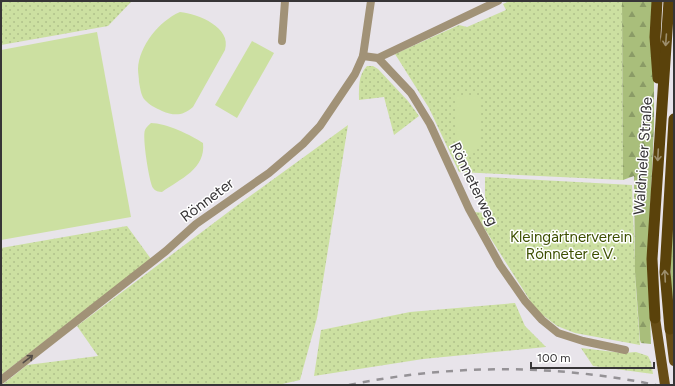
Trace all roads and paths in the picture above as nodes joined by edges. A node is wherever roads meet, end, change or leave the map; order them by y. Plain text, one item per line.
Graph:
1 (285, 1) edge
2 (371, 1) edge
3 (498, 1) edge
4 (657, 1) edge
5 (669, 1) edge
6 (282, 41) dead end
7 (363, 56) junction
8 (378, 58) junction
9 (660, 116) junction
10 (674, 119) edge
11 (655, 318) joint
12 (672, 331) edge
13 (625, 350) dead end
14 (674, 358) edge
15 (661, 360) junction
16 (674, 361) edge
17 (1, 380) edge
18 (665, 385) edge

1 - 6 street
2 - 7 street, Rönneter
3 - 8 street
4 - 9 highway
5 -> 9 highway, Waldnieler Straße
7 - 8 street
17 -> 7 street, Rönneter
8 - 13 street, Rönneterweg
9 -> 11 highway, Waldnieler Straße
12 -> 10 highway, Waldnieler Straße
11 - 15 main road, Waldnieler Straße
12 - 14 main road, Waldnieler Straße
14 - 15 main road
14 - 16 main road, Waldnieler Straße
15 - 18 main road, Waldnieler Straße

